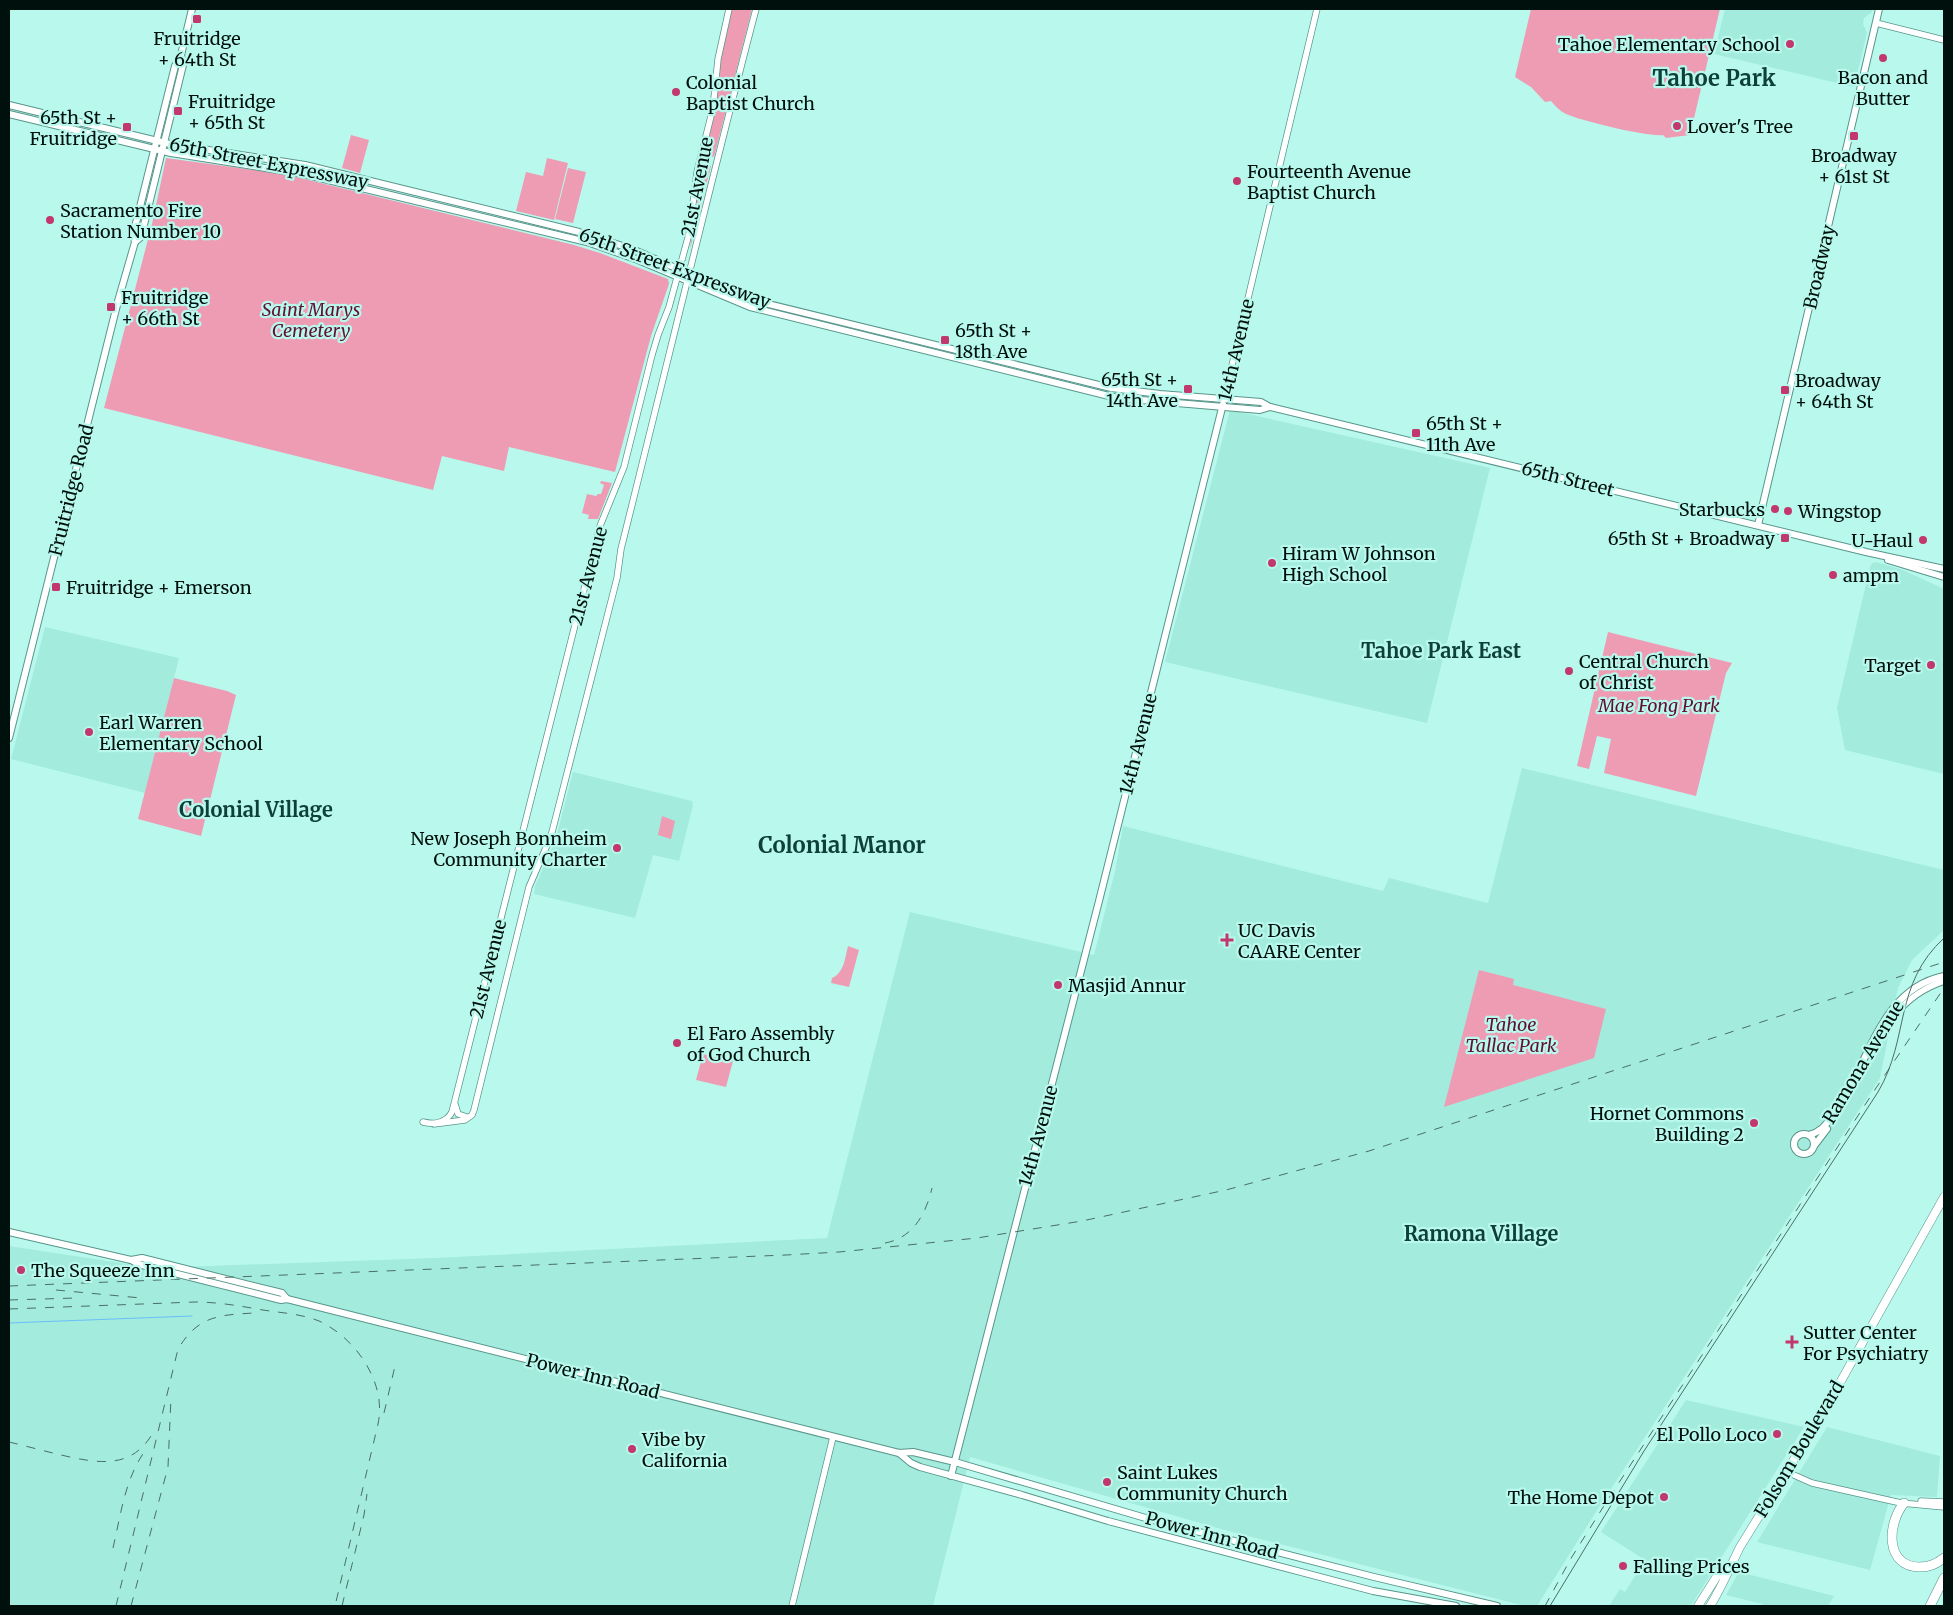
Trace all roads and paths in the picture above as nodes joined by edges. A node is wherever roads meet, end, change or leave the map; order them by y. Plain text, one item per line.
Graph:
1 (192, 9) edge
2 (729, 9) edge
3 (756, 9) edge
4 (1317, 9) edge
5 (1879, 9) edge
6 (1876, 24) junction
7 (1944, 40) edge
8 (181, 55) junction
9 (9, 105) edge
10 (9, 114) edge
11 (157, 141) junction
12 (165, 143) junction
13 (155, 149) junction
14 (163, 151) junction
15 (135, 242) junction
16 (679, 269) junction
17 (688, 273) junction
18 (677, 278) junction
19 (686, 282) junction
20 (1224, 398) junction
21 (1222, 406) junction
22 (1270, 407) junction
23 (1758, 525) junction
24 (1866, 552) junction
25 (1944, 569) edge
26 (1944, 577) edge
27 (9, 738) edge
28 (1944, 976) edge
29 (1944, 981) edge
30 (455, 1099) junction
31 (469, 1117) junction
32 (423, 1122) dead end
33 (434, 1124) junction
34 (1809, 1135) junction
35 (1814, 1146) junction
36 (1944, 1197) edge
37 (9, 1232) edge
38 (833, 1437) junction
39 (900, 1454) junction
40 (955, 1462) junction
41 (1787, 1472) junction
42 (951, 1476) junction
43 (1891, 1500) junction
44 (1944, 1502) edge
45 (1904, 1503) junction
46 (1944, 1507) edge
47 (1944, 1558) edge
48 (1728, 1571) junction
49 (1944, 1578) edge
50 (792, 1606) edge
51 (1456, 1606) edge
52 (1497, 1606) edge
53 (1698, 1606) edge
54 (1710, 1606) edge
55 (1930, 1606) edge

1 - 8 main road, Fruitridge Road
2 - 16 street, 21st Avenue
3 - 17 street, 21st Avenue
4 - 20 street, 14th Avenue
5 - 6 main road, Broadway
6 - 7 street
6 - 23 main road, Broadway
8 - 11 main road, Fruitridge Road
8 - 12 main road, Fruitridge Road
9 - 11 main road, 65th Street Expressway
10 - 13 main road, 65th Street Expressway
11 - 12 main road, 65th Street Expressway
11 - 13 main road, Fruitridge Road
12 - 14 main road, Fruitridge Road
12 - 16 main road, 65th Street Expressway
13 - 14 main road, 65th Street Expressway
13 - 15 main road, Fruitridge Road
14 - 15 main road, Fruitridge Road
14 - 18 main road, 65th Street Expressway
15 - 27 main road, Fruitridge Road
16 - 17 main road, 65th Street Expressway
16 - 18 street, 21st Avenue
17 - 19 street, 21st Avenue
17 - 20 main road, 65th Street Expressway
18 - 19 main road, 65th Street Expressway
18 - 30 street, 21st Avenue
19 - 21 main road, 65th Street Expressway
19 - 31 street, 21st Avenue
20 - 21 main road, 14th Avenue
20 - 22 main road, 65th Street
21 - 22 main road, 65th Street
21 - 40 main road, 14th Avenue
22 - 23 main road, 65th Street
23 - 24 main road, 65th Street
24 - 25 main road, 65th Street
24 - 26 main road, 65th Street
28 - 34 main road, Ramona Avenue
29 - 35 main road, Ramona Avenue
30 - 31 street
30 - 33 street, 21st Avenue
31 - 33 street
32 - 33 street
34 - 35 main road, Ramona Avenue
34 - 35 main road, Ramona Avenue
36 - 41 main road, Folsom Boulevard
37 - 38 main road, Power Inn Road
38 - 39 main road, Power Inn Road
38 - 50 street
39 - 40 main road, Power Inn Road
39 - 42 main road, Power Inn Road
40 - 42 main road, 14th Avenue
40 - 52 main road, Power Inn Road
41 - 43 street
41 - 48 main road, Folsom Boulevard
42 - 51 main road, Power Inn Road
43 - 44 street
43 - 45 street
45 - 46 street
45 - 47 highway
48 - 53 main road, Folsom Boulevard
48 - 54 main road, Folsom Boulevard
49 - 55 highway

